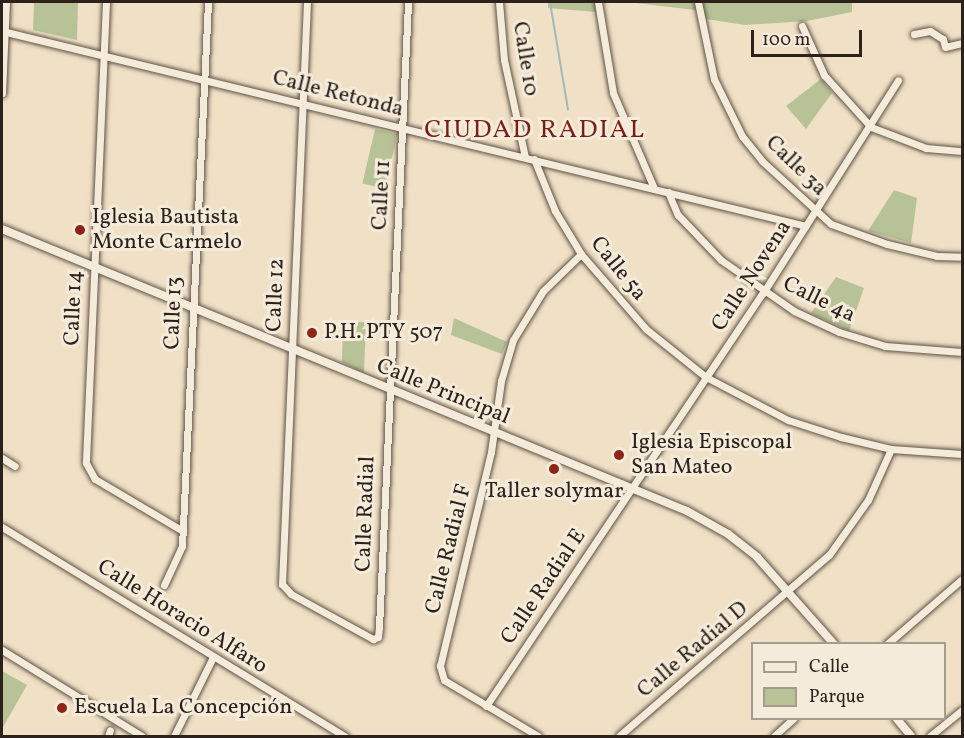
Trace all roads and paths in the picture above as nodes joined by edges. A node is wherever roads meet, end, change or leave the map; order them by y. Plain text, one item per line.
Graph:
1 (6, 2) edge
2 (106, 2) edge
3 (208, 2) edge
4 (307, 2) edge
5 (408, 2) edge
6 (500, 2) edge
7 (598, 2) edge
8 (698, 2) edge
9 (802, 26) dead end
10 (3, 32) edge
11 (914, 34) dead end
12 (963, 43) edge
13 (103, 55) junction
14 (898, 80) dead end
15 (203, 81) junction
16 (2, 93) edge
17 (302, 104) junction
18 (402, 128) junction
19 (871, 128) junction
20 (963, 151) edge
21 (525, 157) junction
22 (534, 159) junction
23 (654, 188) junction
24 (668, 192) junction
25 (817, 210) junction
26 (806, 226) junction
27 (2, 229) edge
28 (581, 254) junction
29 (963, 257) edge
30 (94, 268) junction
31 (763, 293) junction
32 (191, 308) junction
33 (292, 350) junction
34 (963, 352) edge
35 (706, 377) junction
36 (389, 390) junction
37 (493, 432) junction
38 (891, 449) junction
39 (963, 454) edge
40 (2, 458) edge
41 (15, 466) dead end
42 (631, 488) junction
43 (2, 529) edge
44 (183, 531) junction
45 (963, 579) edge
46 (164, 585) dead end
47 (790, 591) junction
48 (376, 638) joint
49 (832, 642) edge
50 (889, 642) edge
51 (2, 650) edge
52 (213, 657) junction
53 (486, 706) junction
54 (963, 710) edge
55 (792, 720) edge
56 (898, 720) edge
57 (331, 728) junction
58 (142, 736) edge
59 (174, 736) edge
60 (327, 736) edge
61 (345, 736) edge
62 (538, 736) edge
63 (619, 736) edge
64 (774, 736) edge
65 (911, 736) edge
66 (930, 736) edge

1 - 10 street
2 - 13 street, Calle 14
3 - 15 street, Calle 13
4 - 17 street, Calle 12
5 - 18 street, Calle 11
6 - 21 street, Calle 10
7 - 23 street
8 - 25 street, Calle 3a
9 - 19 street
10 - 13 street, Calle Retonda
10 - 16 street
11 - 12 street
13 - 15 street, Calle Retonda
13 - 30 street, Calle 14
14 - 19 street, Calle Novena
15 - 17 street, Calle Retonda
15 - 32 street, Calle 13
17 - 18 street, Calle Retonda
17 - 33 street, Calle 12
18 - 21 street, Calle Retonda
18 - 36 street, Calle 11
19 - 20 street
19 - 25 street, Calle Novena
21 - 22 street, Calle Retonda
22 - 23 street, Calle Retonda
22 - 28 street, Calle 5a
23 - 24 street, Calle Retonda
24 - 26 street, Calle Retonda
24 - 31 street, Calle 4a
25 - 26 street, Calle Novena
25 - 29 street, Calle 3a
26 - 31 street, Calle Novena
27 - 30 street, Calle Principal
28 - 35 street, Calle 5a
28 - 37 street
30 - 32 street, Calle Principal
30 - 44 street, Calle 14
31 - 34 street, Calle 4a
31 - 35 street, Calle Novena
32 - 33 street, Calle Principal
32 - 44 street, Calle 13
33 - 36 street, Calle Principal
33 - 48 street, Calle 12
35 - 38 street, Calle 5a
35 - 42 street, Calle Novena
36 - 37 street, Calle Principal
36 - 48 street, Calle Radial
37 - 42 street, Calle Principal
37 - 53 street, Calle Radial F
38 - 39 street, Calle 5a
38 - 47 street, Calle Radial D
40 - 41 street
42 - 47 street, Calle Principal
42 - 53 street, Calle Radial E
43 - 52 street, Calle Horacio Alfaro
44 - 46 street, Calle 13
45 - 50 street
47 - 49 street, Calle Principal
47 - 63 street, Calle Radial D
51 - 58 street
52 - 57 street, Calle Horacio Alfaro
52 - 59 street
53 - 62 street
54 - 66 street
55 - 64 street
56 - 65 street
57 - 60 street
57 - 61 street, Calle Horacio Alfaro

